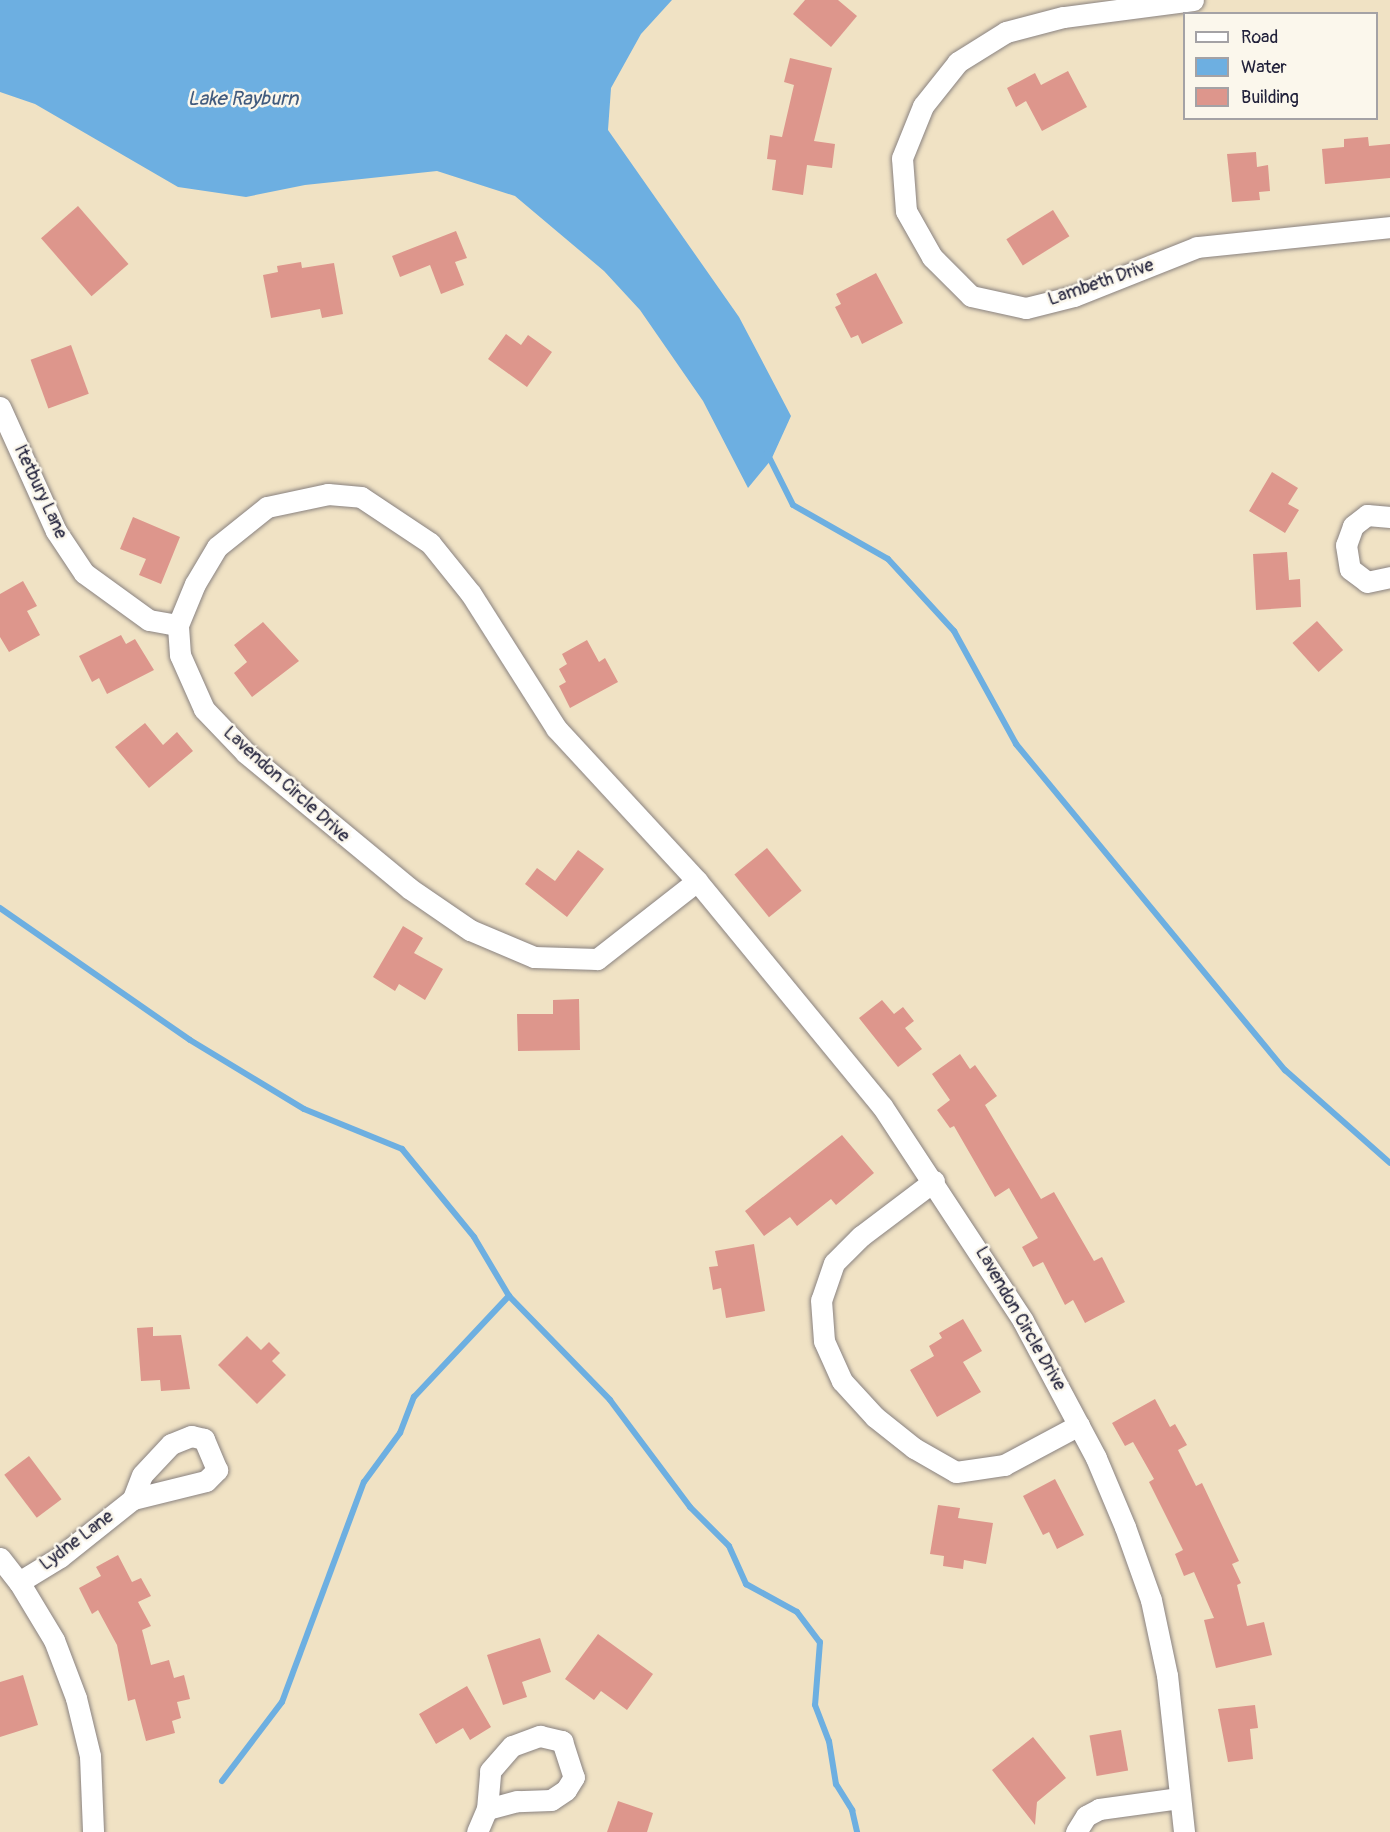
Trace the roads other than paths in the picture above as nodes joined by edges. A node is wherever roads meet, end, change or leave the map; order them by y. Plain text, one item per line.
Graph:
1 (1193, 0) edge
2 (1390, 227) edge
3 (0, 407) edge
4 (1390, 517) edge
5 (1390, 577) edge
6 (178, 626) junction
7 (697, 881) junction
8 (934, 1181) junction
9 (1079, 1425) junction
10 (132, 1499) dead end
11 (0, 1558) edge
12 (19, 1582) junction
13 (1179, 1798) junction
14 (487, 1809) dead end
15 (93, 1832) edge
16 (477, 1832) edge
17 (1076, 1832) edge
18 (1184, 1832) edge

1 - 2 street, Lambeth Drive
3 - 6 street, Itetbury Lane
4 - 5 street
6 - 7 street, Lavendon Circle Drive
6 - 7 street, Lavendon Circle Drive
7 - 8 street, Lavendon Circle Drive
8 - 9 street, Lavendon Circle Drive
8 - 9 street
9 - 13 street, Lavendon Circle Drive
10 - 12 street, Lydne Lane
11 - 12 street
12 - 15 street
13 - 17 street
13 - 18 street, Lavendon Circle Drive
14 - 16 street

